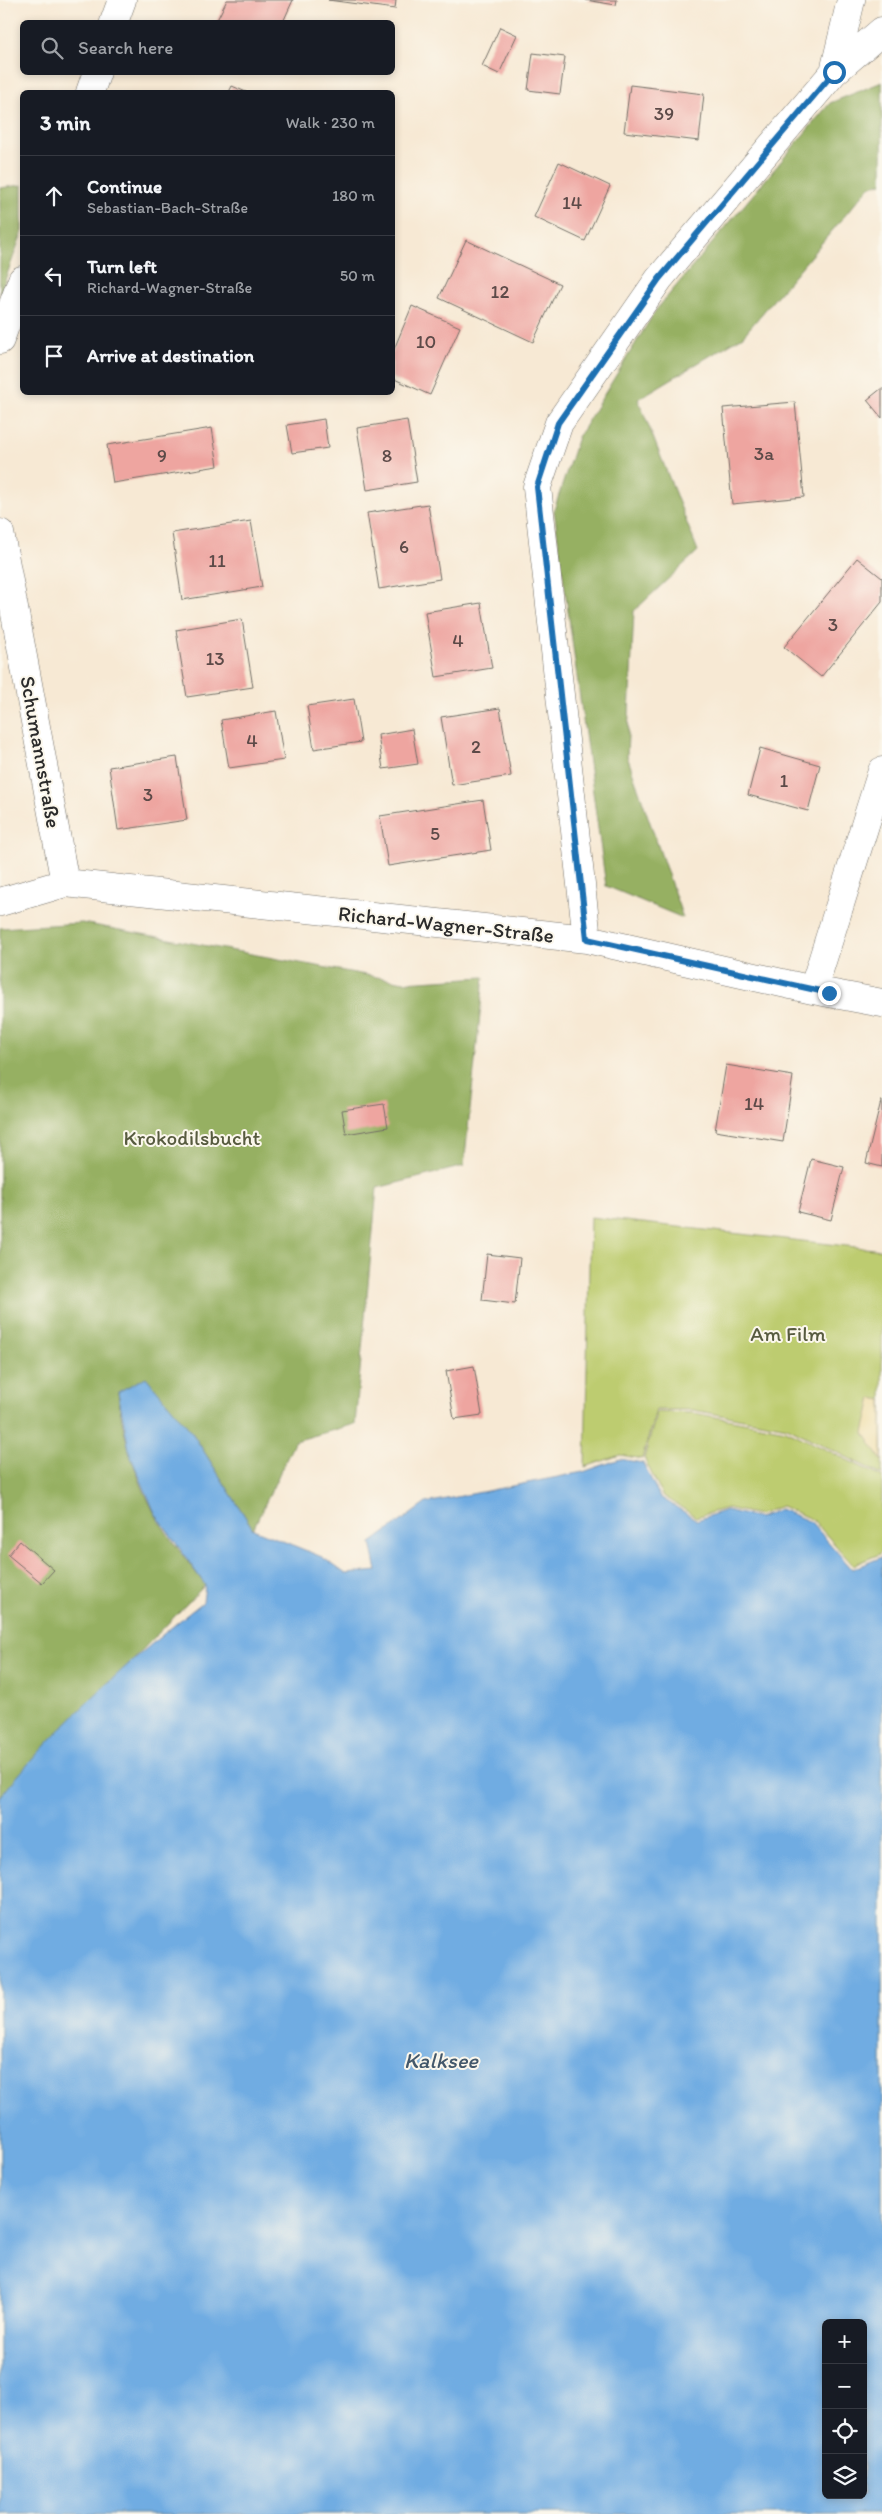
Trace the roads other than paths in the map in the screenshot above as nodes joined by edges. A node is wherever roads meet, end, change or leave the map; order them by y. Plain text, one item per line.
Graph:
1 (122, 0) edge
2 (851, 0) edge
3 (115, 20) edge
4 (882, 31) edge
5 (834, 72) junction
6 (96, 75) edge
7 (91, 90) edge
8 (20, 285) edge
9 (0, 340) edge
10 (0, 533) edge
11 (882, 771) edge
12 (65, 883) junction
13 (0, 902) edge
14 (587, 939) junction
15 (813, 990) junction
16 (882, 1004) edge

1 - 3 street
2 - 5 street
4 - 5 street
5 - 14 street
6 - 7 street
8 - 9 street
10 - 12 street, Schumannstraße
11 - 15 street
12 - 13 street
12 - 14 street, Richard-Wagner-Straße
14 - 15 street, Richard-Wagner-Straße
15 - 16 street, Richard-Wagner-Straße

